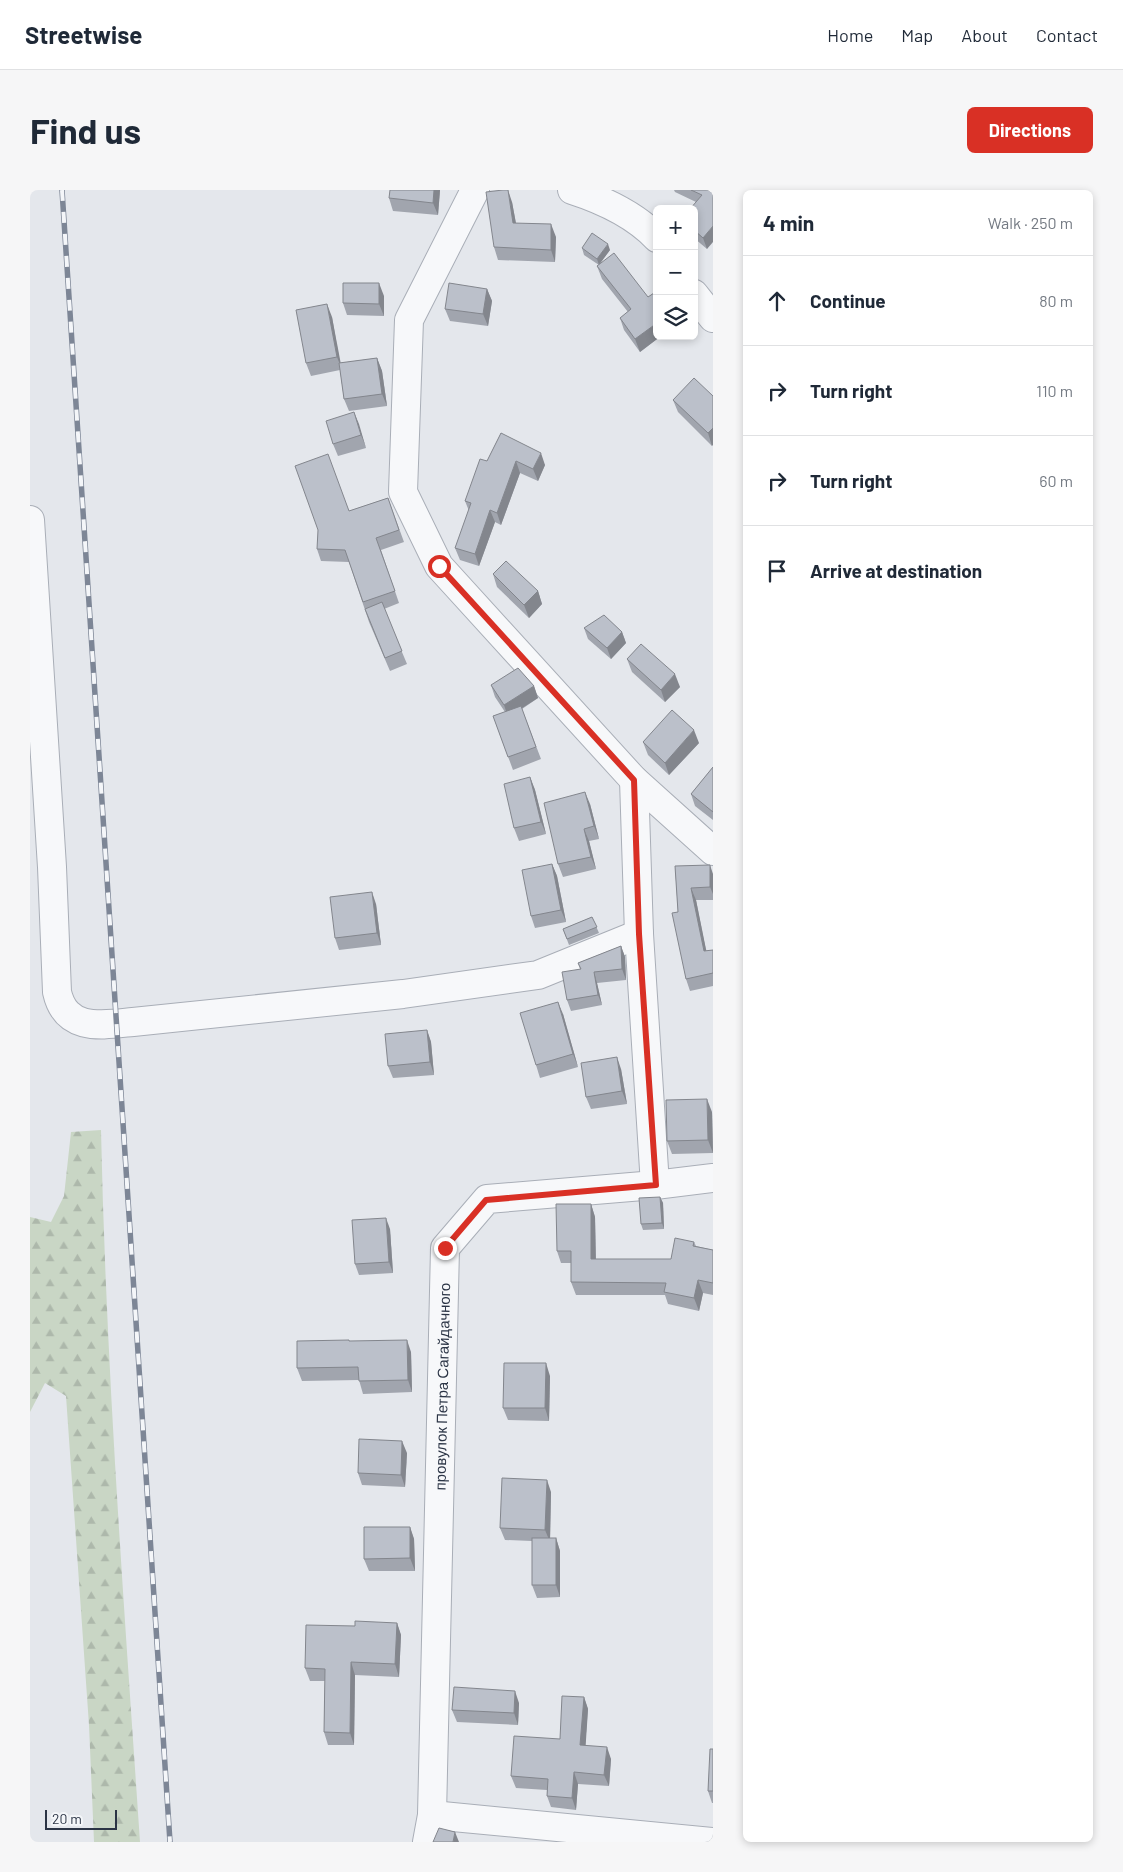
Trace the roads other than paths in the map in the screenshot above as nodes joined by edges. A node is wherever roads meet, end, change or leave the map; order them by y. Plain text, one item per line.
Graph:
1 (476, 190) edge
2 (572, 190) edge
3 (653, 234) edge
4 (695, 295) edge
5 (713, 318) edge
6 (30, 520) edge
7 (634, 780) junction
8 (713, 851) edge
9 (639, 934) junction
10 (713, 1178) edge
11 (656, 1185) junction
12 (432, 1815) junction
13 (427, 1842) edge
14 (713, 1842) edge

1 - 7 street
2 - 3 street
4 - 5 street
6 - 9 street
7 - 8 street
7 - 9 street
9 - 11 street
10 - 11 street, провулок Петра Сагайдачного
11 - 12 street, провулок Петра Сагайдачного
12 - 13 street, провулок Петра Сагайдачного
12 - 14 street

